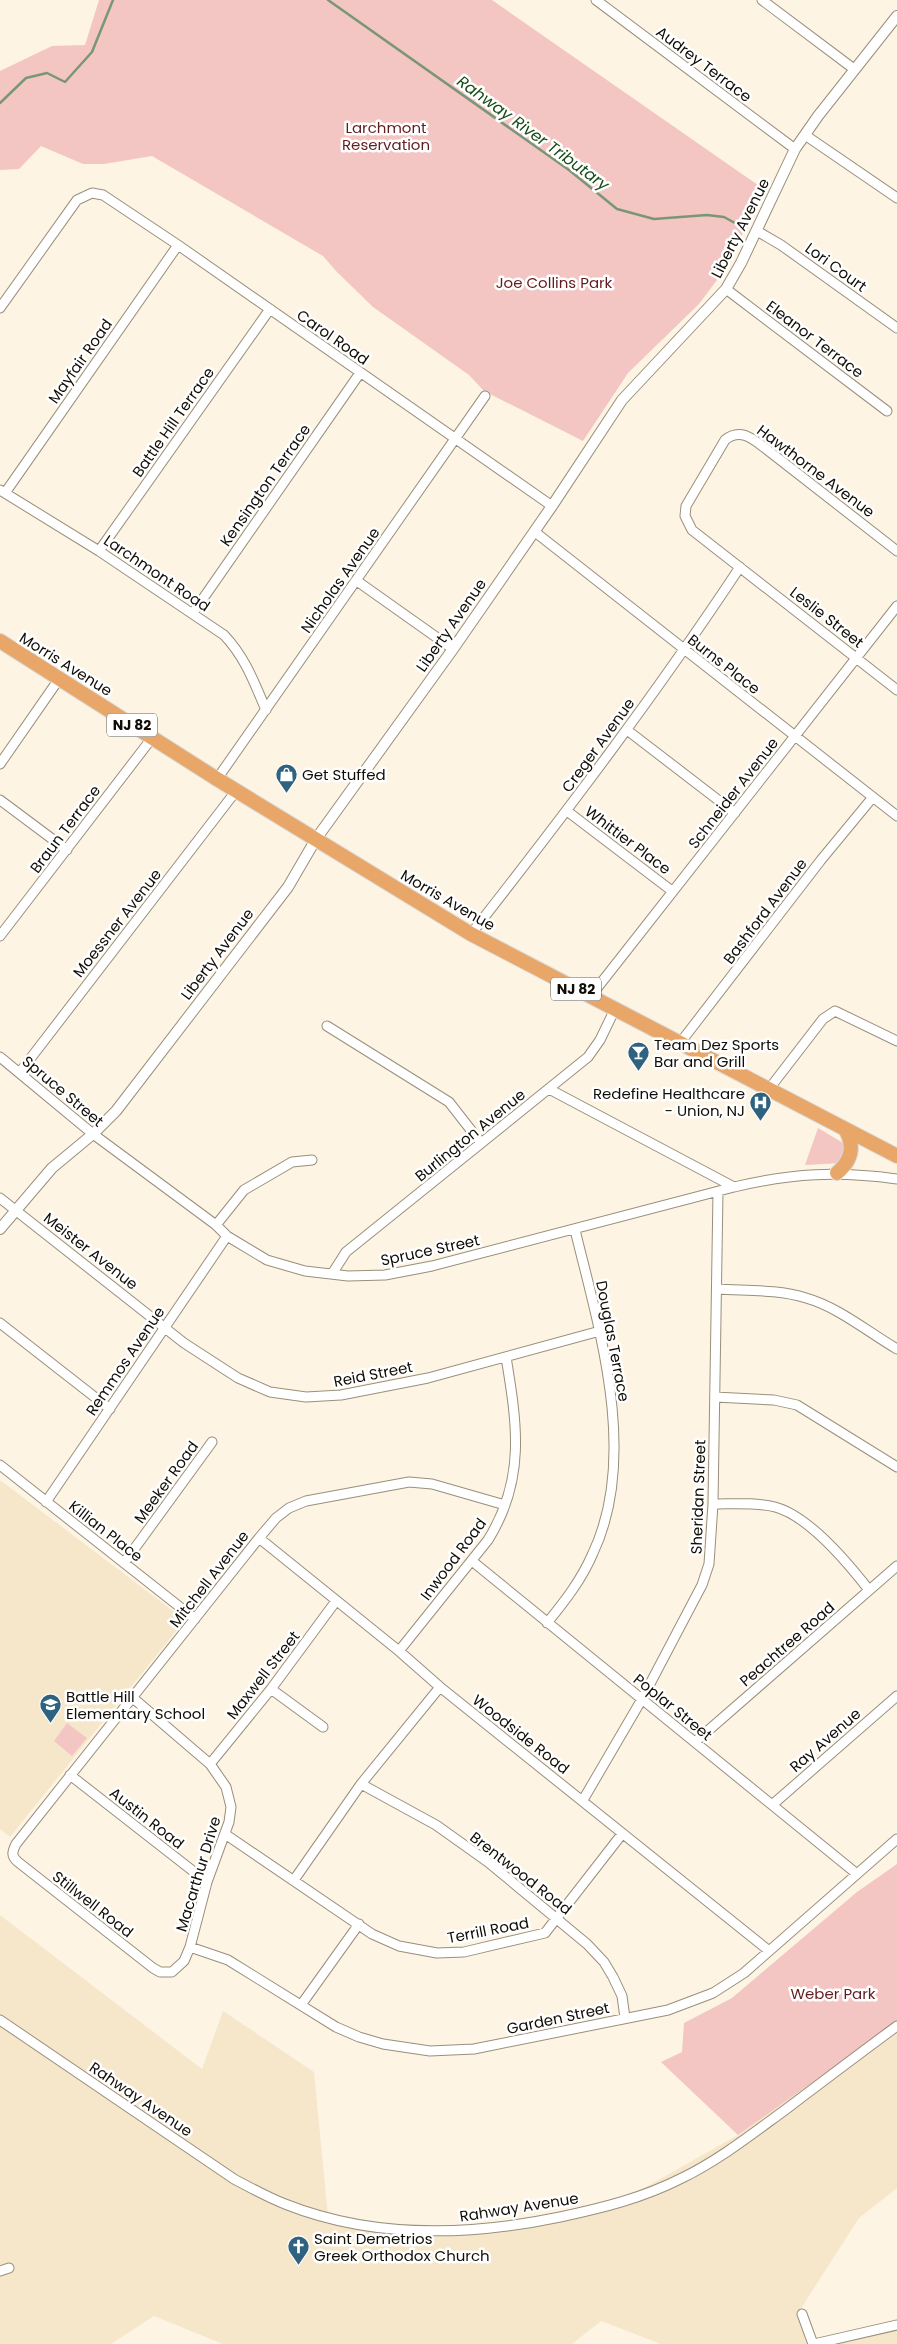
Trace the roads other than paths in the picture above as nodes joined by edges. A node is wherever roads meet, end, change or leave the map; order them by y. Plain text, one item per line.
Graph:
1 (596, 0) edge
2 (762, 0) edge
3 (897, 16) edge
4 (854, 69) junction
5 (805, 135) junction
6 (796, 149) junction
7 (897, 198) edge
8 (757, 231) junction
9 (178, 244) junction
10 (726, 288) junction
11 (0, 308) edge
12 (270, 309) junction
13 (897, 328) edge
14 (360, 373) junction
15 (485, 396) dead end
16 (886, 411) dead end
17 (455, 439) junction
18 (2, 492) edge
19 (552, 506) junction
20 (535, 532) junction
21 (99, 551) junction
22 (897, 551) edge
23 (740, 567) junction
24 (357, 581) junction
25 (897, 606) edge
26 (193, 613) junction
27 (0, 642) edge
28 (453, 649) junction
29 (684, 651) junction
30 (855, 657) junction
31 (59, 679) junction
32 (897, 690) edge
33 (266, 710) junction
34 (627, 730) junction
35 (794, 737) junction
36 (152, 738) junction
37 (0, 764) edge
38 (217, 779) junction
39 (236, 791) junction
40 (873, 797) junction
41 (0, 800) edge
42 (567, 811) junction
43 (734, 813) junction
44 (897, 816) edge
45 (316, 839) junction
46 (67, 850) junction
47 (672, 892) junction
48 (3, 926) edge
49 (472, 934) junction
50 (0, 936) edge
51 (590, 996) junction
52 (615, 1009) junction
53 (327, 1026) dead end
54 (897, 1041) edge
55 (680, 1043) junction
56 (0, 1057) edge
57 (20, 1072) junction
58 (549, 1089) junction
59 (769, 1089) junction
60 (845, 1129) junction
61 (93, 1134) junction
62 (481, 1143) junction
63 (897, 1156) edge
64 (312, 1160) dead end
65 (837, 1172) junction
66 (897, 1178) edge
67 (734, 1187) junction
68 (718, 1192) junction
69 (0, 1198) edge
70 (16, 1210) junction
71 (216, 1225) junction
72 (0, 1229) edge
73 (575, 1230) junction
74 (227, 1236) junction
75 (332, 1274) junction
76 (717, 1289) junction
77 (0, 1323) edge
78 (164, 1326) junction
79 (600, 1331) junction
80 (897, 1349) edge
81 (506, 1357) junction
82 (715, 1397) junction
83 (110, 1409) junction
84 (212, 1442) dead end
85 (0, 1465) edge
86 (897, 1467) edge
87 (46, 1502) junction
88 (713, 1504) junction
89 (505, 1505) junction
90 (259, 1538) junction
91 (472, 1561) junction
92 (124, 1563) junction
93 (897, 1566) edge
94 (869, 1590) junction
95 (336, 1601) junction
96 (195, 1619) junction
97 (547, 1623) junction
98 (399, 1651) junction
99 (440, 1688) junction
100 (271, 1689) junction
101 (897, 1696) edge
102 (133, 1698) junction
103 (642, 1699) junction
104 (323, 1727) dead end
105 (695, 1742) junction
106 (210, 1764) junction
107 (70, 1775) junction
108 (361, 1784) junction
109 (582, 1800) junction
110 (772, 1805) junction
111 (225, 1834) junction
112 (622, 1834) junction
113 (897, 1839) edge
114 (16, 1844) joint
115 (857, 1874) junction
116 (294, 1880) junction
117 (207, 1882) junction
118 (556, 1918) junction
119 (359, 1924) junction
120 (190, 1947) junction
121 (768, 1950) junction
122 (172, 1972) joint
123 (301, 2005) junction
124 (625, 2018) junction
125 (0, 2020) edge
126 (897, 2026) edge
127 (802, 2314) dead end
128 (897, 2325) edge
129 (813, 2344) edge

1 - 6 street, Audrey Terrace
2 - 4 street
3 - 4 street, Liberty Avenue
4 - 5 street, Liberty Avenue
5 - 6 street, Liberty Avenue
5 - 7 street
6 - 8 street, Liberty Avenue
8 - 10 street, Liberty Avenue
8 - 13 street, Lori Court
9 - 11 street, Carol Road
9 - 12 street, Carol Road
9 - 18 street, Mayfair Road
10 - 16 street, Eleanor Terrace
10 - 19 street, Liberty Avenue
12 - 14 street, Carol Road
12 - 21 street, Battle Hill Terrace
14 - 17 street, Carol Road
14 - 26 street, Kensington Terrace
15 - 17 street, Nicholas Avenue
17 - 19 street, Carol Road
17 - 24 street, Nicholas Avenue
18 - 21 street, Larchmont Road
19 - 20 street, Liberty Avenue
20 - 28 street, Liberty Avenue
20 - 29 street, Burns Place
21 - 26 street, Larchmont Road
22 - 23 street, Hawthorne Avenue
23 - 29 street, Creger Avenue
23 - 30 street, Leslie Street
24 - 28 street
24 - 33 street, Nicholas Avenue
25 - 30 street, Schneider Avenue
26 - 33 street, Larchmont Road
27 - 31 main road, Morris Avenue / NJ 82
28 - 45 street, Liberty Avenue
29 - 34 street, Creger Avenue
29 - 35 street, Burns Place
30 - 32 street, Leslie Street
30 - 35 street, Schneider Avenue
31 - 36 main road, Morris Avenue / NJ 82
31 - 37 street
33 - 38 street, Nicholas Avenue
34 - 42 street, Creger Avenue
34 - 43 street
35 - 40 street, Burns Place
35 - 43 street, Schneider Avenue
36 - 38 main road, Morris Avenue / NJ 82
36 - 46 street, Braun Terrace
38 - 39 main road, Morris Avenue / NJ 82
39 - 45 main road, Morris Avenue / NJ 82
39 - 57 street, Moessner Avenue
40 - 44 street, Burns Place
40 - 55 street, Bashford Avenue
41 - 46 street
42 - 47 street, Whittier Place
42 - 49 street, Creger Avenue
43 - 47 street, Schneider Avenue
45 - 49 main road, Morris Avenue / NJ 82
45 - 61 street, Liberty Avenue
46 - 48 street, Braun Terrace
47 - 51 street, Schneider Avenue
48 - 50 street, Braun Terrace
49 - 51 main road, Morris Avenue / NJ 82
51 - 52 main road, Morris Avenue / NJ 82
52 - 55 main road, Morris Avenue / NJ 82
52 - 58 street, Burlington Avenue
53 - 62 street
54 - 59 street
55 - 59 main road, Morris Avenue / NJ 82
56 - 57 street, Spruce Street
57 - 61 street, Spruce Street
58 - 62 street, Burlington Avenue
58 - 67 street
59 - 60 main road, Morris Avenue / NJ 82
60 - 63 main road, Morris Avenue / NJ 82
60 - 65 main road
61 - 70 street, Liberty Avenue
61 - 71 street, Spruce Street
62 - 75 street, Burlington Avenue
64 - 71 street
65 - 66 street, Spruce Street
65 - 67 street, Spruce Street
67 - 68 street, Spruce Street
68 - 73 street, Spruce Street
68 - 76 street, Sheridan Street
69 - 70 street, Meister Avenue
70 - 72 street, Liberty Avenue
70 - 78 street, Meister Avenue
71 - 74 street, Spruce Street
73 - 75 street, Spruce Street
73 - 79 street, Douglas Terrace
74 - 75 street, Spruce Street
74 - 78 street, Remmos Avenue
76 - 80 street
76 - 82 street, Sheridan Street
77 - 83 street
78 - 81 street, Reid Street
78 - 83 street, Remmos Avenue
79 - 81 street, Reid Street
79 - 97 street, Douglas Terrace
81 - 89 street, Inwood Road
82 - 86 street
82 - 88 street, Sheridan Street
83 - 87 street, Remmos Avenue
84 - 92 street, Meeker Road
85 - 87 street, Killian Place
87 - 92 street, Killian Place
88 - 94 street
88 - 103 street, Sheridan Street
89 - 90 street, Mitchell Avenue
89 - 91 street, Inwood Road
90 - 95 street, Woodside Road
90 - 96 street, Mitchell Avenue
91 - 97 street, Poplar Street
91 - 98 street, Inwood Road
92 - 96 street, Killian Place
93 - 94 street, Peachtree Road
94 - 105 street, Peachtree Road
95 - 98 street, Woodside Road
95 - 100 street, Maxwell Street
96 - 102 street, Mitchell Avenue
97 - 103 street, Poplar Street
98 - 99 street, Woodside Road
99 - 108 street
99 - 109 street, Woodside Road
100 - 104 street
100 - 106 street, Maxwell Street
101 - 110 street, Ray Avenue
102 - 106 street, Macarthur Drive
102 - 107 street, Mitchell Avenue
103 - 105 street, Poplar Street
103 - 109 street, Sheridan Street
105 - 110 street, Poplar Street
106 - 111 street, Macarthur Drive
107 - 114 street, Mitchell Avenue
107 - 117 street, Austin Road
108 - 116 street
108 - 118 street, Brentwood Road
109 - 112 street, Woodside Road
110 - 115 street, Poplar Street
111 - 116 street, Terrill Road
111 - 117 street, Macarthur Drive
112 - 118 street, Terrill Road
112 - 121 street, Woodside Road
113 - 115 street, Garden Street
114 - 122 street, Stillwell Road
115 - 121 street, Garden Street
116 - 119 street, Terrill Road
117 - 120 street, Macarthur Drive
118 - 119 street, Terrill Road
118 - 124 street, Brentwood Road
119 - 123 street
120 - 122 street, Macarthur Drive
120 - 123 street, Garden Street
121 - 124 street, Garden Street
123 - 124 street, Garden Street
125 - 126 street, Rahway Avenue
127 - 129 street
128 - 129 street

